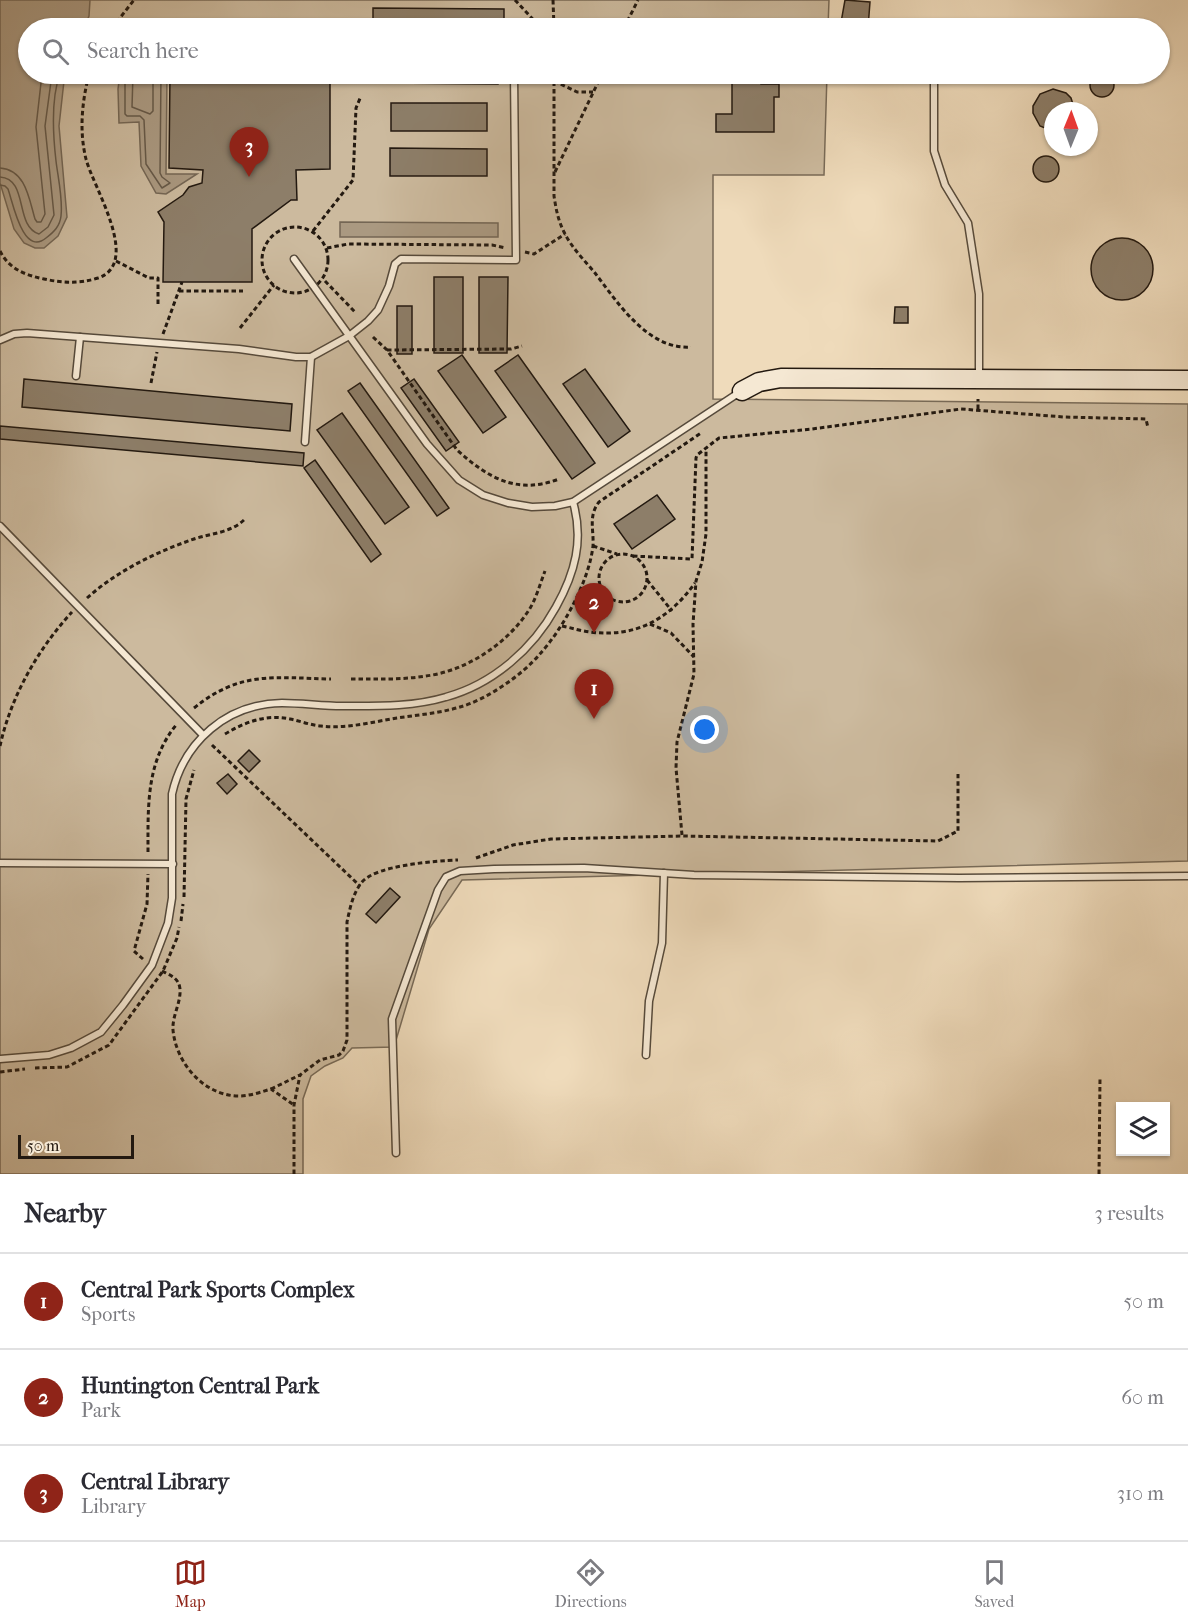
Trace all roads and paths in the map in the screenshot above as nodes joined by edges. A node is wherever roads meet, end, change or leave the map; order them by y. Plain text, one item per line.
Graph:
1 (134, 0) edge
2 (516, 0) edge
3 (553, 0) edge
4 (638, 0) edge
5 (120, 18) edge
6 (532, 18) edge
7 (554, 18) edge
8 (629, 18) edge
9 (86, 84) edge
10 (514, 84) edge
11 (554, 84) edge
12 (560, 84) edge
13 (597, 84) edge
14 (934, 84) edge
15 (593, 92) junction
16 (361, 96) dead end
17 (554, 174) junction
18 (313, 231) dead end
19 (565, 234) junction
20 (327, 248) dead end
21 (516, 250) junction
22 (0, 251) edge
23 (4, 258) junction
24 (294, 259) dead end
25 (116, 261) junction
26 (0, 262) edge
27 (322, 279) dead end
28 (274, 285) dead end
29 (179, 291) dead end
30 (243, 291) dead end
31 (158, 305) dead end
32 (355, 312) dead end
33 (240, 328) dead end
34 (349, 336) junction
35 (80, 337) junction
36 (373, 337) dead end
37 (0, 340) edge
38 (522, 346) dead end
39 (692, 346) dead end
40 (387, 351) junction
41 (311, 357) junction
42 (76, 376) dead end
43 (979, 380) junction
44 (1188, 380) edge
45 (742, 391) joint
46 (978, 399) dead end
47 (978, 409) junction
48 (1148, 428) dead end
49 (704, 430) dead end
50 (306, 442) dead end
51 (706, 448) junction
52 (559, 479) dead end
53 (573, 502) junction
54 (245, 519) dead end
55 (0, 526) edge
56 (593, 546) junction
57 (618, 554) junction
58 (633, 556) junction
59 (545, 571) dead end
60 (647, 580) junction
61 (696, 581) junction
62 (87, 598) dead end
63 (672, 611) junction
64 (73, 612) dead end
65 (650, 624) junction
66 (562, 626) junction
67 (695, 658) junction
68 (332, 678) dead end
69 (351, 679) dead end
70 (194, 708) dead end
71 (177, 724) dead end
72 (203, 735) junction
73 (212, 745) junction
74 (0, 746) edge
75 (207, 749) dead end
76 (195, 768) dead end
77 (958, 774) dead end
78 (148, 852) dead end
79 (0, 863) edge
80 (173, 864) junction
81 (148, 873) dead end
82 (664, 873) junction
83 (1188, 876) edge
84 (360, 886) dead end
85 (143, 959) dead end
86 (162, 970) junction
87 (646, 1055) dead end
88 (0, 1059) edge
89 (0, 1072) edge
90 (300, 1075) dead end
91 (1100, 1078) dead end
92 (294, 1105) junction
93 (396, 1153) dead end
94 (294, 1174) edge
95 (1099, 1174) edge

1 - 5 path
2 - 6 path
3 - 7 path
4 - 8 path
9 - 25 path
10 - 21 lane
11 - 17 path
12 - 15 path
13 - 15 path
14 - 43 lane
15 - 17 path
16 - 18 path
17 - 19 path
19 - 21 path
19 - 39 path
20 - 21 path
21 - 34 lane
22 - 23 path
23 - 25 path
23 - 26 path
24 - 34 lane
25 - 31 path
27 - 32 path
28 - 33 path
29 - 30 path
34 - 41 lane
34 - 53 lane
35 - 37 lane
35 - 41 lane
35 - 42 lane
36 - 40 path
38 - 40 path
40 - 52 path
41 - 50 lane
43 - 44 street
43 - 45 street
45 - 53 lane
46 - 47 path
47 - 48 path
47 - 51 path
49 - 56 path
51 - 58 path
51 - 61 path
53 - 72 lane
54 - 62 path
55 - 72 lane
56 - 57 path
56 - 66 path
57 - 58 path
57 - 60 path
58 - 60 path
59 - 69 path
60 - 63 path
61 - 63 path
61 - 67 path
63 - 65 path
64 - 74 path
65 - 66 path
65 - 67 path
66 - 73 path
67 - 77 path
68 - 70 path
71 - 78 path
72 - 80 lane
73 - 75 path
73 - 84 path
76 - 86 path
79 - 80 lane
80 - 88 lane
81 - 85 path
82 - 83 lane
82 - 87 lane
82 - 93 lane
86 - 89 path
86 - 92 path
90 - 92 path
91 - 95 path
92 - 94 path

